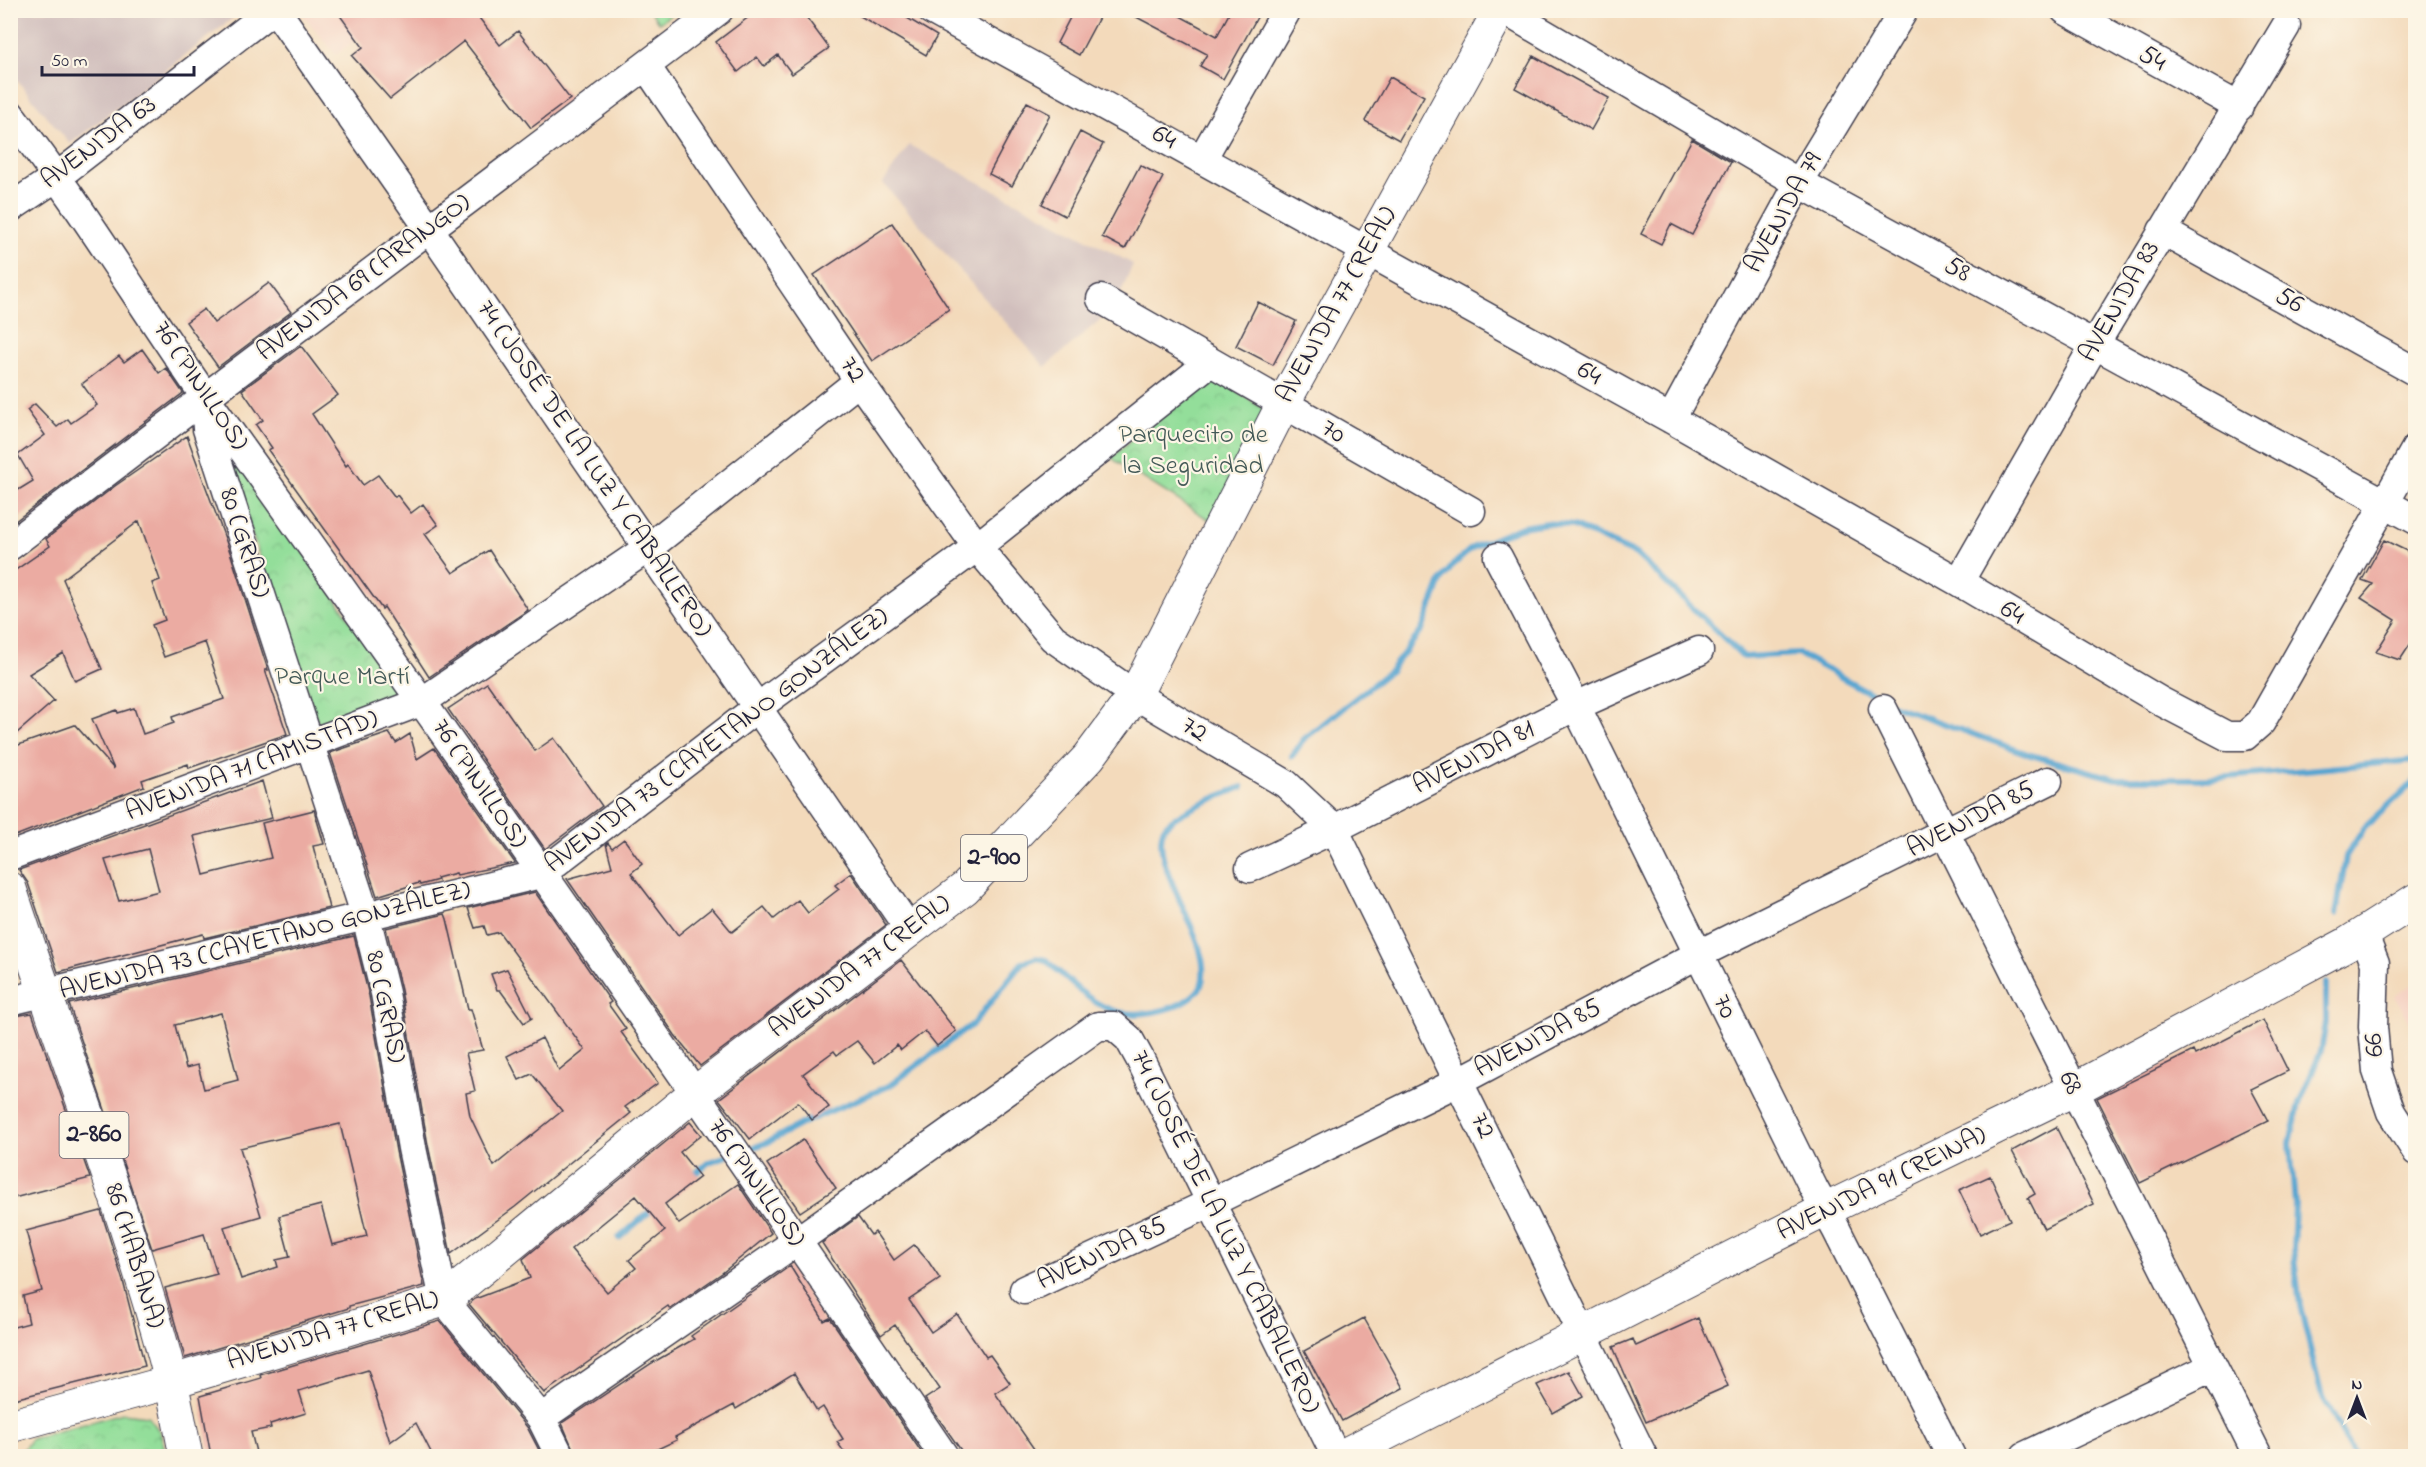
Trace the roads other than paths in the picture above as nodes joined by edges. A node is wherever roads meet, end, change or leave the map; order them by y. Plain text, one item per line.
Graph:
1 (274, 10) edge
2 (719, 10) edge
3 (931, 10) edge
4 (1287, 10) edge
5 (1500, 10) edge
6 (1504, 10) edge
7 (1904, 10) edge
8 (2065, 10) edge
9 (2286, 26) dead end
10 (646, 66) junction
11 (2239, 107) junction
12 (10, 114) edge
13 (1202, 159) junction
14 (58, 176) junction
15 (1800, 183) junction
16 (10, 208) edge
17 (430, 230) junction
18 (2162, 231) junction
19 (1367, 251) junction
20 (1101, 299) dead end
21 (2094, 346) junction
22 (1210, 362) junction
23 (2415, 372) edge
24 (859, 381) junction
25 (205, 396) junction
26 (1283, 404) junction
27 (1671, 419) junction
28 (2415, 448) edge
29 (2385, 503) junction
30 (1471, 511) dead end
31 (2415, 520) edge
32 (10, 546) edge
33 (977, 547) junction
34 (648, 548) junction
35 (1498, 557) dead end
36 (1959, 582) junction
37 (1699, 651) dead end
38 (1135, 695) junction
39 (423, 701) junction
40 (1576, 706) junction
41 (758, 707) junction
42 (1883, 709) dead end
43 (310, 746) junction
44 (2048, 782) dead end
45 (1334, 829) junction
46 (1945, 834) junction
47 (10, 856) edge
48 (1250, 868) dead end
49 (541, 874) junction
50 (10, 889) edge
51 (2415, 900) edge
52 (366, 917) junction
53 (909, 929) junction
54 (2355, 938) junction
55 (1699, 954) junction
56 (44, 994) junction
57 (10, 1000) edge
58 (1460, 1081) junction
59 (2073, 1090) junction
60 (694, 1094) junction
61 (2415, 1151) edge
62 (1210, 1203) junction
63 (1825, 1210) junction
64 (797, 1241) junction
65 (1024, 1290) dead end
66 (444, 1300) junction
67 (1583, 1334) junction
68 (2212, 1367) junction
69 (170, 1382) junction
70 (541, 1418) junction
71 (16, 1430) edge
72 (186, 1456) edge
73 (560, 1456) edge
74 (944, 1456) edge
75 (1336, 1456) edge
76 (1342, 1456) edge
77 (1642, 1456) edge
78 (1951, 1456) edge
79 (2025, 1456) edge
80 (2258, 1456) edge

1 - 14 street, AVENIDA 63
1 - 17 street, 74 (JOSÉ DE LA LUZ Y CABALLERO)
2 - 10 street, AVENIDA 69 (ARANGO)
3 - 13 street, 64
4 - 13 street
5 - 19 main road, AVENIDA 77 (REAL) / 2-900
6 - 15 street, 58
7 - 15 street, AVENIDA 79
8 - 11 street, 54
9 - 11 street, AVENIDA 83
10 - 17 street, AVENIDA 69 (ARANGO)
10 - 24 street, 72
11 - 18 street, AVENIDA 83
12 - 14 street, 76 (PINILLOS)
13 - 19 street, 64
14 - 16 street, AVENIDA 63
14 - 25 street, 76 (PINILLOS)
15 - 21 street, 58
15 - 27 street, AVENIDA 79
17 - 25 street, AVENIDA 69 (ARANGO)
17 - 34 street, 74 (JOSÉ DE LA LUZ Y CABALLERO)
18 - 21 street, AVENIDA 83
18 - 23 street, 56
19 - 26 main road, AVENIDA 77 (REAL) / 2-900
19 - 27 street, 64
20 - 22 street, 70
21 - 29 street, 58
21 - 36 street, AVENIDA 83
22 - 26 street, 70
22 - 33 street, AVENIDA 73 (CAYETANO GONZÁLEZ)
24 - 33 street, 72
24 - 34 street, AVENIDA 71 (AMISTAD)
25 - 32 street, AVENIDA 69 (ARANGO)
25 - 39 street, 76 (PINILLOS)
25 - 43 street, 80 (GRAS)
26 - 30 street, 70
26 - 38 main road, AVENIDA 77 (REAL) / 2-900
27 - 36 street, 64
28 - 29 street
29 - 31 street, 58
29 - 36 street, 64
33 - 38 street, 72
33 - 41 street, AVENIDA 73 (CAYETANO GONZÁLEZ)
34 - 39 street, AVENIDA 71 (AMISTAD)
34 - 41 street, 74 (JOSÉ DE LA LUZ Y CABALLERO)
35 - 40 street, 70
37 - 40 street, AVENIDA 81
38 - 45 street, 72
38 - 53 main road, AVENIDA 77 (REAL) / 2-900
39 - 43 street, AVENIDA 71 (AMISTAD)
39 - 49 street, 76 (PINILLOS)
40 - 45 street, AVENIDA 81
40 - 55 street, 70
41 - 49 street, AVENIDA 73 (CAYETANO GONZÁLEZ)
41 - 53 street, 74 (JOSÉ DE LA LUZ Y CABALLERO)
42 - 46 street, 68
43 - 47 street, AVENIDA 71 (AMISTAD)
43 - 52 street, 80 (GRAS)
44 - 46 street, AVENIDA 85
45 - 48 street, AVENIDA 81
45 - 58 street, 72
46 - 55 street, AVENIDA 85
46 - 59 street, 68
49 - 52 street, AVENIDA 73 (CAYETANO GONZÁLEZ)
49 - 60 street, 76 (PINILLOS)
50 - 56 main road, 86 (HABANA) / 2-860
51 - 54 main road, AVENIDA 91 (REINA)
52 - 56 street, AVENIDA 73 (CAYETANO GONZÁLEZ)
52 - 66 street, 80 (GRAS)
53 - 60 main road, AVENIDA 77 (REAL) / 2-900
54 - 59 main road, AVENIDA 91 (REINA)
54 - 61 street, 66
55 - 58 street, AVENIDA 85
55 - 63 street, 70
56 - 57 street, AVENIDA 73 (CAYETANO GONZÁLEZ)
56 - 69 main road, 86 (HABANA) / 2-860
58 - 62 street, AVENIDA 85
58 - 67 street, 72
59 - 63 main road, AVENIDA 91 (REINA)
59 - 68 street, 68
60 - 64 street, 76 (PINILLOS)
60 - 66 main road, AVENIDA 77 (REAL) / 2-900
62 - 64 street, 74 (JOSÉ DE LA LUZ Y CABALLERO)
62 - 65 street, AVENIDA 85
62 - 75 street, 74 (JOSÉ DE LA LUZ Y CABALLERO)
63 - 67 main road, AVENIDA 91 (REINA)
63 - 78 street, 70
64 - 70 street
64 - 74 street, 76 (PINILLOS)
66 - 69 main road, AVENIDA 77 (REAL) / 2-900
66 - 70 street, 80 (GRAS)
67 - 76 main road, AVENIDA 91 (REINA)
67 - 77 street, 72
68 - 79 street
68 - 80 street, 68
69 - 71 main road, AVENIDA 77 (REAL)
69 - 72 main road, 86 (HABANA)
70 - 73 street, 80 (GRAS)

